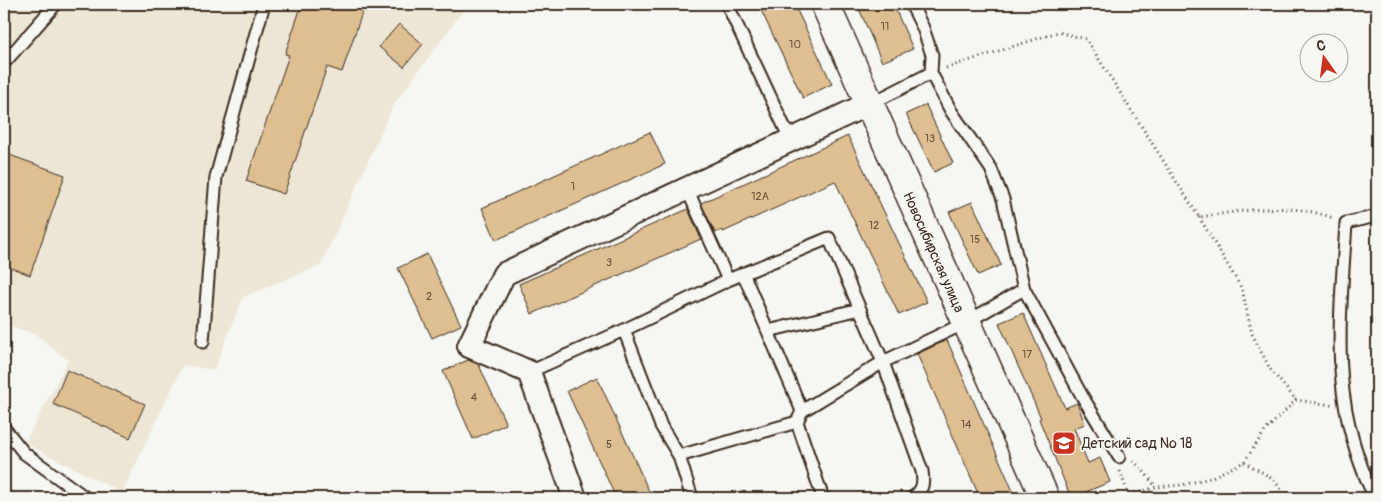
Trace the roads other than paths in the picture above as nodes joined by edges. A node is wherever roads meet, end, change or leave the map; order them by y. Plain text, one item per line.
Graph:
1 (56, 4) edge
2 (264, 4) edge
3 (727, 4) edge
4 (825, 4) edge
5 (911, 4) edge
6 (4, 63) edge
7 (931, 73) junction
8 (868, 104) junction
9 (791, 141) junction
10 (687, 189) junction
11 (1377, 216) edge
12 (743, 273) junction
13 (728, 280) junction
14 (1024, 289) junction
15 (860, 309) junction
16 (965, 323) junction
17 (624, 330) junction
18 (768, 331) junction
19 (202, 342) dead end
20 (883, 362) junction
21 (529, 372) junction
22 (802, 411) junction
23 (797, 422) junction
24 (4, 428) edge
25 (679, 456) junction
26 (1119, 457) road end
27 (86, 498) edge
28 (575, 498) edge
29 (692, 498) edge
30 (823, 498) edge
31 (912, 498) edge
32 (1045, 498) edge
33 (1375, 498) edge

1 - 6 lane
2 - 19 lane
3 - 9 lane
4 - 8 main road, Новосибирская улица
5 - 7 lane
7 - 8 lane
7 - 14 lane
8 - 9 street
8 - 16 main road, Новосибирская улица
9 - 10 street
10 - 13 lane
10 - 21 street
11 - 33 lane
12 - 13 lane
12 - 15 lane
12 - 18 lane
13 - 17 lane
14 - 16 lane
14 - 26 lane
15 - 18 lane
15 - 20 lane
16 - 20 lane
16 - 32 main road, Новосибирская улица
17 - 21 lane
17 - 25 lane
18 - 22 lane
20 - 22 lane
20 - 31 lane
21 - 28 street
22 - 23 lane
23 - 25 lane
23 - 30 lane
24 - 27 lane
25 - 29 lane

